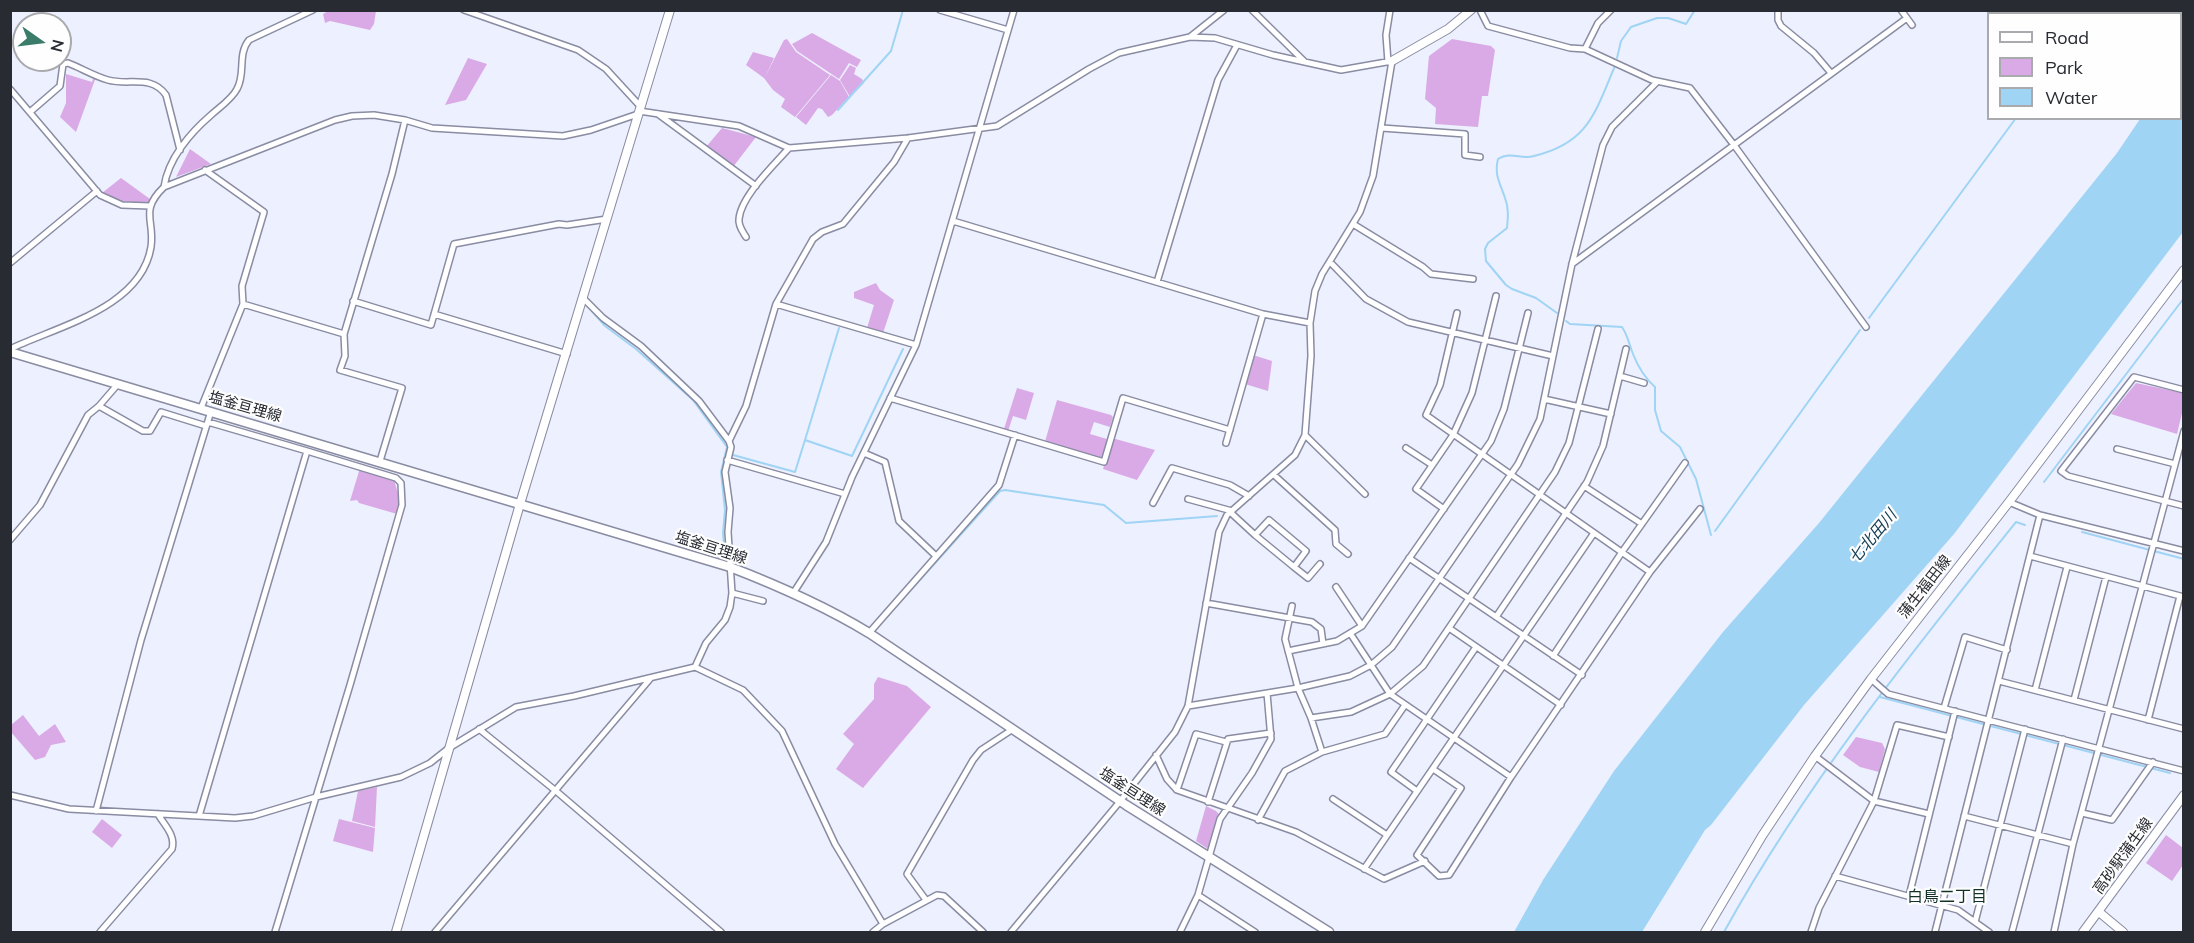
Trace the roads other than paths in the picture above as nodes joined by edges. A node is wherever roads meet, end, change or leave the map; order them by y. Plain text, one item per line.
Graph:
1 (313, 10) edge
2 (464, 10) edge
3 (670, 10) edge
4 (940, 10) edge
5 (1014, 10) edge
6 (1224, 10) edge
7 (1252, 10) edge
8 (1390, 10) edge
9 (1471, 10) edge
10 (1480, 10) edge
11 (1611, 10) edge
12 (1778, 10) edge
13 (1901, 10) edge
14 (1907, 18) junction
15 (1912, 25) dead end
16 (1008, 30) junction
17 (1190, 37) junction
18 (1237, 45) junction
19 (1585, 49) junction
20 (1305, 62) junction
21 (1390, 62) junction
22 (1831, 73) junction
23 (1657, 82) junction
24 (10, 89) edge
25 (639, 110) junction
26 (30, 112) junction
27 (657, 114) junction
28 (405, 120) junction
29 (1382, 128) junction
30 (980, 130) junction
31 (908, 138) junction
32 (1734, 145) junction
33 (789, 148) junction
34 (180, 150) junction
35 (1480, 157) dead end
36 (205, 170) junction
37 (756, 186) junction
38 (164, 187) junction
39 (97, 191) junction
40 (150, 206) junction
41 (607, 219) junction
42 (953, 220) junction
43 (1353, 224) junction
44 (746, 237) dead end
45 (1330, 262) junction
46 (10, 263) edge
47 (1572, 264) junction
48 (2184, 270) edge
49 (1473, 279) dead end
50 (1157, 282) junction
51 (1496, 296) dead end
52 (583, 298) junction
53 (353, 301) junction
54 (243, 304) junction
55 (776, 304) junction
56 (1457, 313) dead end
57 (1528, 313) dead end
58 (434, 314) junction
59 (1263, 314) junction
60 (1310, 323) junction
61 (1866, 327) dead end
62 (1598, 329) dead end
63 (1453, 333) junction
64 (344, 334) junction
65 (1485, 340) junction
66 (916, 345) junction
67 (1520, 348) junction
68 (10, 350) edge
69 (1626, 350) dead end
70 (567, 354) junction
71 (1553, 356) junction
72 (1620, 376) junction
73 (1644, 382) dead end
74 (118, 384) junction
75 (2184, 390) edge
76 (891, 398) junction
77 (1544, 399) junction
78 (99, 406) junction
79 (1578, 407) junction
80 (201, 408) junction
81 (211, 411) junction
82 (1611, 414) junction
83 (207, 424) junction
84 (1230, 430) junction
85 (2184, 430) edge
86 (1015, 435) junction
87 (1305, 435) junction
88 (1453, 435) junction
89 (729, 441) junction
90 (1226, 443) dead end
91 (1406, 448) dead end
92 (2117, 449) dead end
93 (307, 451) junction
94 (864, 453) junction
95 (1481, 454) junction
96 (727, 460) junction
97 (380, 461) junction
98 (1685, 463) dead end
99 (2175, 464) junction
100 (1432, 465) junction
101 (1274, 475) junction
102 (1510, 475) junction
103 (1584, 486) junction
104 (845, 494) junction
105 (1365, 494) dead end
106 (1539, 495) junction
107 (1249, 496) junction
108 (1188, 500) dead end
109 (2165, 501) junction
110 (2009, 502) junction
111 (1153, 503) dead end
112 (520, 504) junction
113 (2184, 506) edge
114 (1444, 509) junction
115 (1700, 509) dead end
116 (1231, 511) junction
117 (1566, 514) junction
118 (2040, 515) junction
119 (1642, 524) junction
120 (1594, 533) junction
121 (1255, 535) junction
122 (10, 540) edge
123 (2152, 548) junction
124 (2184, 551) edge
125 (1622, 552) junction
126 (1348, 554) dead end
127 (936, 556) junction
128 (2030, 556) junction
129 (1409, 558) junction
130 (1320, 564) dead end
131 (730, 567) junction
132 (1294, 567) junction
133 (2067, 567) junction
134 (1650, 572) junction
135 (2106, 577) junction
136 (1439, 579) junction
137 (1336, 586) dead end
138 (2142, 587) junction
139 (795, 592) junction
140 (732, 593) junction
141 (2182, 597) edge
142 (1469, 599) junction
143 (763, 601) dead end
144 (1206, 603) junction
145 (1292, 606) dead end
146 (1290, 617) junction
147 (1496, 617) junction
148 (1362, 626) junction
149 (1449, 628) junction
150 (869, 633) junction
151 (1350, 633) junction
152 (1524, 636) junction
153 (1323, 644) junction
154 (1476, 647) junction
155 (2007, 650) junction
156 (1288, 651) junction
157 (1554, 656) junction
158 (1371, 665) junction
159 (1503, 665) junction
160 (695, 667) junction
161 (1582, 675) junction
162 (651, 677) junction
163 (1871, 679) junction
164 (1999, 681) junction
165 (1298, 688) junction
166 (2035, 690) junction
167 (1267, 693) junction
168 (1390, 694) junction
169 (2074, 700) junction
170 (1405, 705) junction
171 (1561, 705) junction
172 (1188, 706) junction
173 (1944, 708) junction
174 (2109, 709) junction
175 (1954, 715) junction
176 (1311, 718) junction
177 (1427, 720) junction
178 (2148, 720) junction
179 (1988, 724) junction
180 (479, 729) junction
181 (1013, 729) junction
182 (2184, 729) edge
183 (1271, 733) junction
184 (2024, 733) junction
185 (1949, 737) junction
186 (1454, 738) junction
187 (1226, 742) junction
188 (2062, 743) junction
189 (449, 748) junction
190 (1322, 752) junction
191 (2098, 752) junction
192 (1156, 755) junction
193 (1815, 756) junction
194 (2150, 766) junction
195 (1433, 769) junction
196 (2184, 771) edge
197 (1510, 777) junction
198 (1178, 790) junction
199 (556, 791) junction
200 (1418, 791) junction
201 (10, 795) edge
202 (2184, 795) edge
203 (316, 798) junction
204 (1333, 799) dead end
205 (1120, 801) junction
206 (1875, 801) junction
207 (1208, 802) junction
208 (1228, 808) junction
209 (96, 811) junction
210 (2082, 813) junction
211 (158, 814) junction
212 (1929, 814) junction
213 (199, 816) junction
214 (1964, 816) junction
215 (1258, 820) junction
216 (2000, 825) junction
217 (1387, 835) junction
218 (2038, 835) junction
219 (2073, 844) junction
220 (1208, 857) junction
221 (1425, 861) junction
222 (1364, 869) junction
223 (1836, 876) junction
224 (1198, 895) junction
225 (1909, 896) junction
226 (926, 900) junction
227 (1942, 905) junction
228 (2099, 912) junction
229 (1975, 922) junction
230 (883, 924) junction
231 (100, 933) edge
232 (275, 933) edge
233 (396, 933) edge
234 (435, 933) edge
235 (721, 933) edge
236 (873, 933) edge
237 (983, 933) edge
238 (1011, 933) edge
239 (1180, 933) edge
240 (1255, 933) edge
241 (1329, 933) edge
242 (1705, 933) edge
243 (1811, 933) edge
244 (1935, 933) edge
245 (1989, 933) edge
246 (2012, 933) edge
247 (2054, 933) edge
248 (2084, 933) edge
249 (2123, 933) edge

1 - 34 street
2 - 25 street
3 - 25 street
4 - 16 street
5 - 16 street
6 - 17 street
7 - 20 street
8 - 21 street
9 - 21 street
10 - 19 street
11 - 19 street
12 - 22 street
13 - 14 street
14 - 15 street
14 - 22 street
16 - 30 street
17 - 18 street
17 - 30 street
18 - 20 street
18 - 50 street
19 - 23 street
20 - 21 street
21 - 29 street
22 - 32 street
23 - 32 street
23 - 47 street
24 - 26 street
25 - 27 street
25 - 28 street
25 - 41 street
26 - 34 street
26 - 39 street
27 - 33 street
27 - 37 street
28 - 36 street
28 - 53 street
29 - 35 street
29 - 43 street
30 - 31 street
30 - 42 street
31 - 33 street
31 - 55 street
32 - 47 street
32 - 61 street
33 - 37 street
34 - 38 street
36 - 38 street
36 - 54 street
37 - 44 street
38 - 40 street
39 - 40 street
39 - 46 street
40 - 68 street
41 - 52 street
41 - 58 street
42 - 50 street
42 - 66 street
43 - 45 street
43 - 49 street
45 - 60 street
45 - 63 street
47 - 71 street
48 - 110 street, 蒲生福田線
50 - 59 street
51 - 65 street
52 - 70 street
52 - 89 street
53 - 58 street
53 - 64 street
54 - 64 street
54 - 80 street
55 - 66 street
55 - 89 street
56 - 63 street
57 - 67 street
58 - 70 street
59 - 60 street
59 - 84 street
60 - 87 street
62 - 79 street
63 - 65 street
63 - 88 street
64 - 97 street
65 - 67 street
65 - 88 street
66 - 76 street
67 - 71 street
67 - 95 street
68 - 74 main road, 塩釜亘理線
69 - 72 street
70 - 112 street
71 - 77 street
72 - 73 street
72 - 82 street
74 - 78 street
74 - 80 main road, 塩釜亘理線
75 - 109 street
76 - 86 street
76 - 94 street
77 - 79 street
77 - 102 street
78 - 83 street
78 - 122 street
79 - 82 street
79 - 106 street
80 - 81 main road, 塩釜亘理線
81 - 83 street
81 - 97 main road, 塩釜亘理線
82 - 103 street
83 - 93 street
83 - 209 street
84 - 86 street
84 - 90 street
85 - 99 street
86 - 127 street
87 - 101 street
87 - 105 street
88 - 95 street
88 - 100 street
89 - 96 street
91 - 100 street
92 - 99 street
93 - 203 street
93 - 213 street
94 - 104 street
94 - 127 street
95 - 102 street
95 - 114 street
96 - 104 street
96 - 131 street
97 - 112 main road, 塩釜亘理線
98 - 119 street
99 - 109 street
100 - 114 street
101 - 107 street
101 - 126 street
102 - 106 street
102 - 136 street
103 - 117 street
103 - 119 street
104 - 139 street
106 - 117 street
106 - 142 street
107 - 111 street
107 - 116 street
108 - 116 street
109 - 113 street
109 - 123 street
110 - 118 street
110 - 163 street, 蒲生福田線
112 - 131 main road, 塩釜亘理線
112 - 189 street
114 - 129 street
115 - 134 street
116 - 121 street
116 - 144 street
117 - 120 street
117 - 147 street
118 - 123 street
118 - 128 street
119 - 125 street
120 - 125 street
120 - 152 street
121 - 132 street
121 - 132 street
123 - 124 street
123 - 138 street
125 - 134 street
125 - 157 street
127 - 150 street
128 - 133 street
128 - 155 street
129 - 136 street
129 - 148 street
130 - 132 street
131 - 139 main road, 塩釜亘理線
131 - 140 street
133 - 135 street
133 - 166 street
134 - 161 street
135 - 138 street
135 - 169 street
136 - 142 street
136 - 158 street
137 - 148 street
138 - 141 street
138 - 174 street
139 - 150 main road, 塩釜亘理線
140 - 143 street
140 - 160 street
141 - 178 street
142 - 147 street
142 - 149 street
144 - 146 street
144 - 172 street
145 - 146 street
146 - 153 street
146 - 156 street
147 - 152 street
148 - 151 street
149 - 154 street
149 - 168 street
150 - 181 main road, 塩釜亘理線
151 - 153 street
151 - 158 street
152 - 157 street
152 - 159 street
153 - 156 street
154 - 159 street
154 - 177 street
155 - 164 street
155 - 173 street
156 - 165 street
157 - 161 street
158 - 165 street
158 - 168 street
159 - 171 street
159 - 186 street
160 - 162 street
160 - 230 street
161 - 171 street
162 - 180 street
162 - 199 street
163 - 173 street
163 - 193 street, 蒲生福田線
164 - 166 street
164 - 179 street
165 - 167 street
165 - 176 street
166 - 169 street
167 - 172 street
167 - 183 street
168 - 170 street
168 - 176 street
169 - 174 street
170 - 177 street
170 - 190 street
171 - 197 street
172 - 192 street
173 - 175 street
174 - 178 street
174 - 191 street
175 - 179 street
175 - 185 street
176 - 190 street
177 - 186 street
177 - 200 street
178 - 182 street
179 - 184 street
179 - 214 street
180 - 189 street
180 - 199 street
181 - 205 main road, 塩釜亘理線
181 - 226 street
183 - 187 street
183 - 208 street
184 - 188 street
184 - 216 street
185 - 206 street
185 - 212 street
186 - 195 street
186 - 197 street
187 - 198 street
187 - 207 street
188 - 191 street
188 - 218 street
189 - 203 street
189 - 233 street
190 - 215 street
191 - 194 street
191 - 210 street
192 - 198 street
192 - 205 street
193 - 206 street
193 - 242 street, 蒲生福田線
194 - 196 street
194 - 210 street
195 - 200 street
195 - 221 street
197 - 221 street
198 - 207 street
199 - 234 street
199 - 235 street
200 - 217 street
201 - 209 street
202 - 228 street, 高砂駅蒲生線
203 - 213 street
203 - 232 street
204 - 217 street
205 - 220 main road, 塩釜亘理線
205 - 238 street
206 - 212 street
206 - 223 street
207 - 208 street
208 - 215 street
208 - 220 street
209 - 211 street
210 - 219 street
211 - 213 street
211 - 231 street
212 - 225 street
214 - 216 street
214 - 227 street
215 - 222 street
216 - 218 street
216 - 229 street
217 - 222 street
218 - 219 street
218 - 246 street
219 - 247 street
220 - 224 street
220 - 241 main road, 塩釜亘理線
221 - 222 street
223 - 225 street
223 - 243 street
224 - 239 street
224 - 240 street
225 - 227 street
226 - 230 street
226 - 237 street
227 - 229 street
227 - 244 street
228 - 248 street, 高砂駅蒲生線
228 - 249 street
229 - 245 street
230 - 236 street

